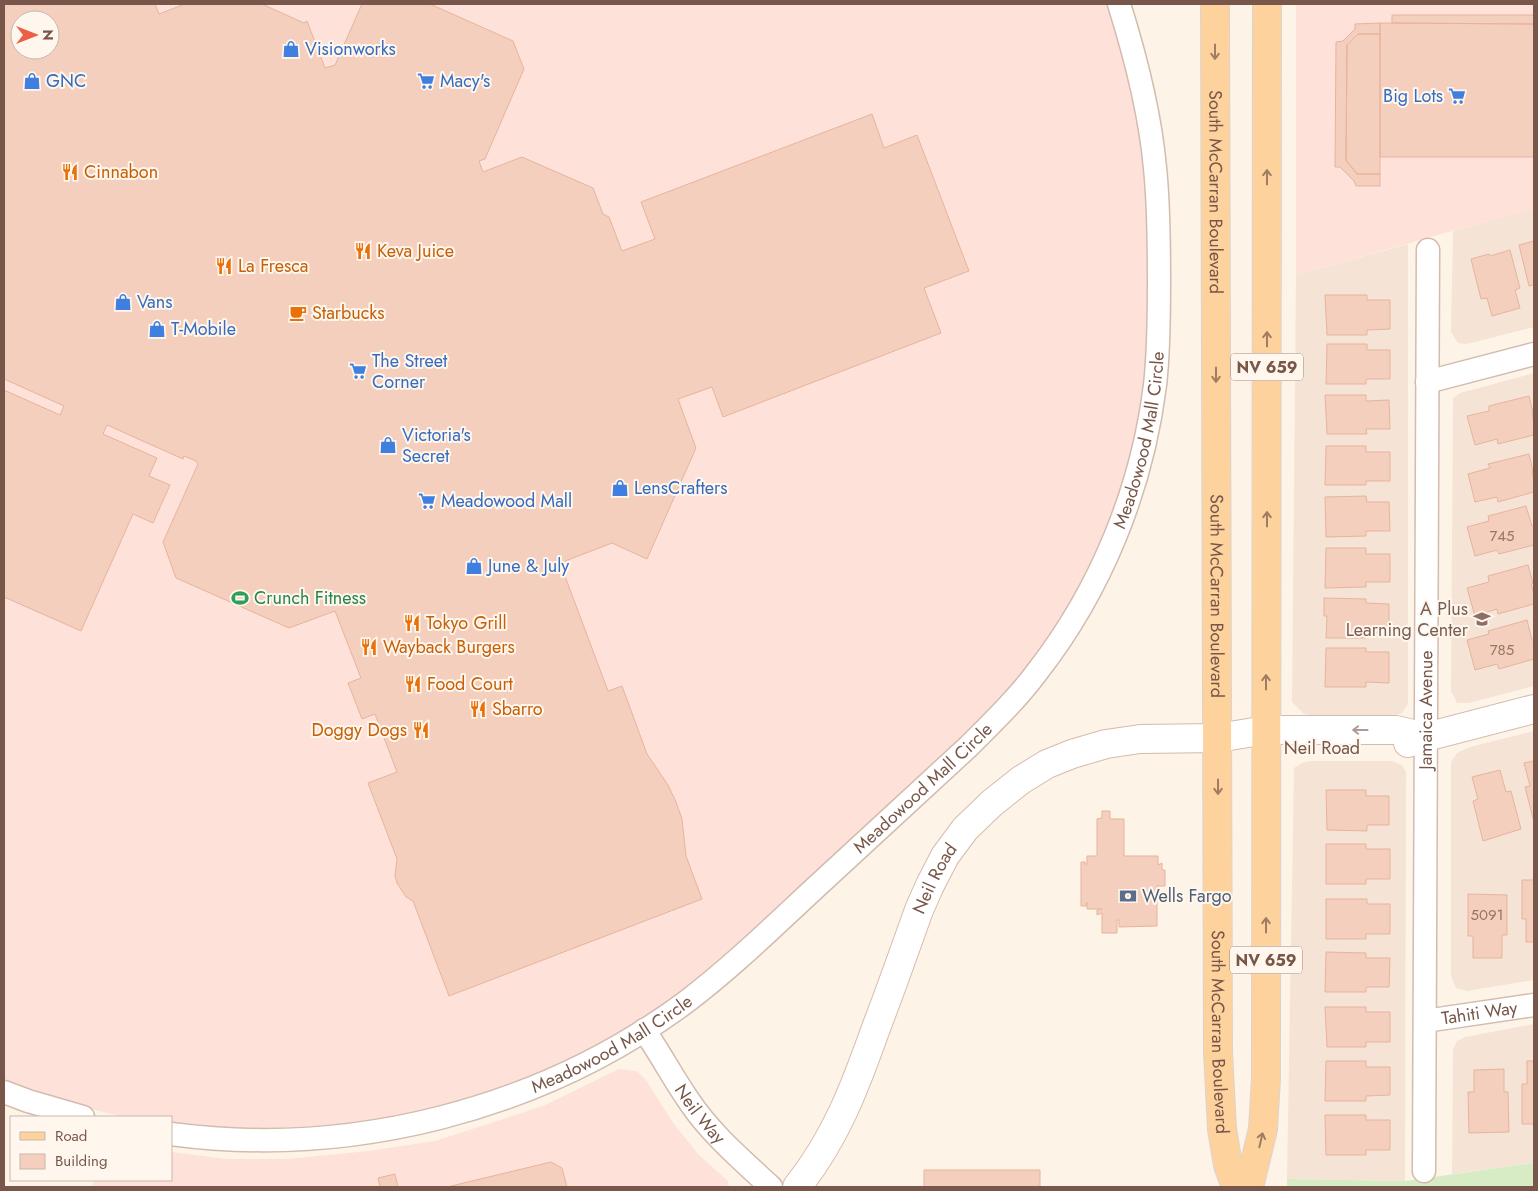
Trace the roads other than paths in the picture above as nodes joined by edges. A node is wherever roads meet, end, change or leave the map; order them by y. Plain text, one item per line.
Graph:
1 (1119, 4) edge
2 (1215, 4) edge
3 (1267, 4) edge
4 (1428, 250) dead end
5 (1534, 354) edge
6 (1427, 382) junction
7 (1534, 709) edge
8 (1426, 737) junction
9 (1218, 738) junction
10 (1266, 739) junction
11 (1534, 1005) edge
12 (1425, 1021) junction
13 (644, 1030) junction
14 (4, 1092) edge
15 (80, 1116) edge
16 (172, 1134) edge
17 (1424, 1171) dead end
18 (771, 1187) edge
19 (796, 1187) edge
20 (1236, 1187) edge
21 (1249, 1187) edge

1 - 13 street, Meadowood Mall Circle
2 -> 9 main road, South McCarran Boulevard / NV 659
10 -> 3 main road, NV 659
4 - 6 street, Jamaica Avenue
5 - 6 street
6 - 8 street, Jamaica Avenue
7 - 8 street, Neil Road
8 - 10 street, Neil Road
8 - 12 street, Jamaica Avenue
9 - 10 street, Neil Road
9 - 19 street, Neil Road
9 -> 20 main road, South McCarran Boulevard / NV 659
21 -> 10 main road, NV 659
11 - 12 street, Tahiti Way
12 - 17 street, Jamaica Avenue
13 - 16 street, Meadowood Mall Circle
13 - 18 street, Neil Way
14 - 15 street

